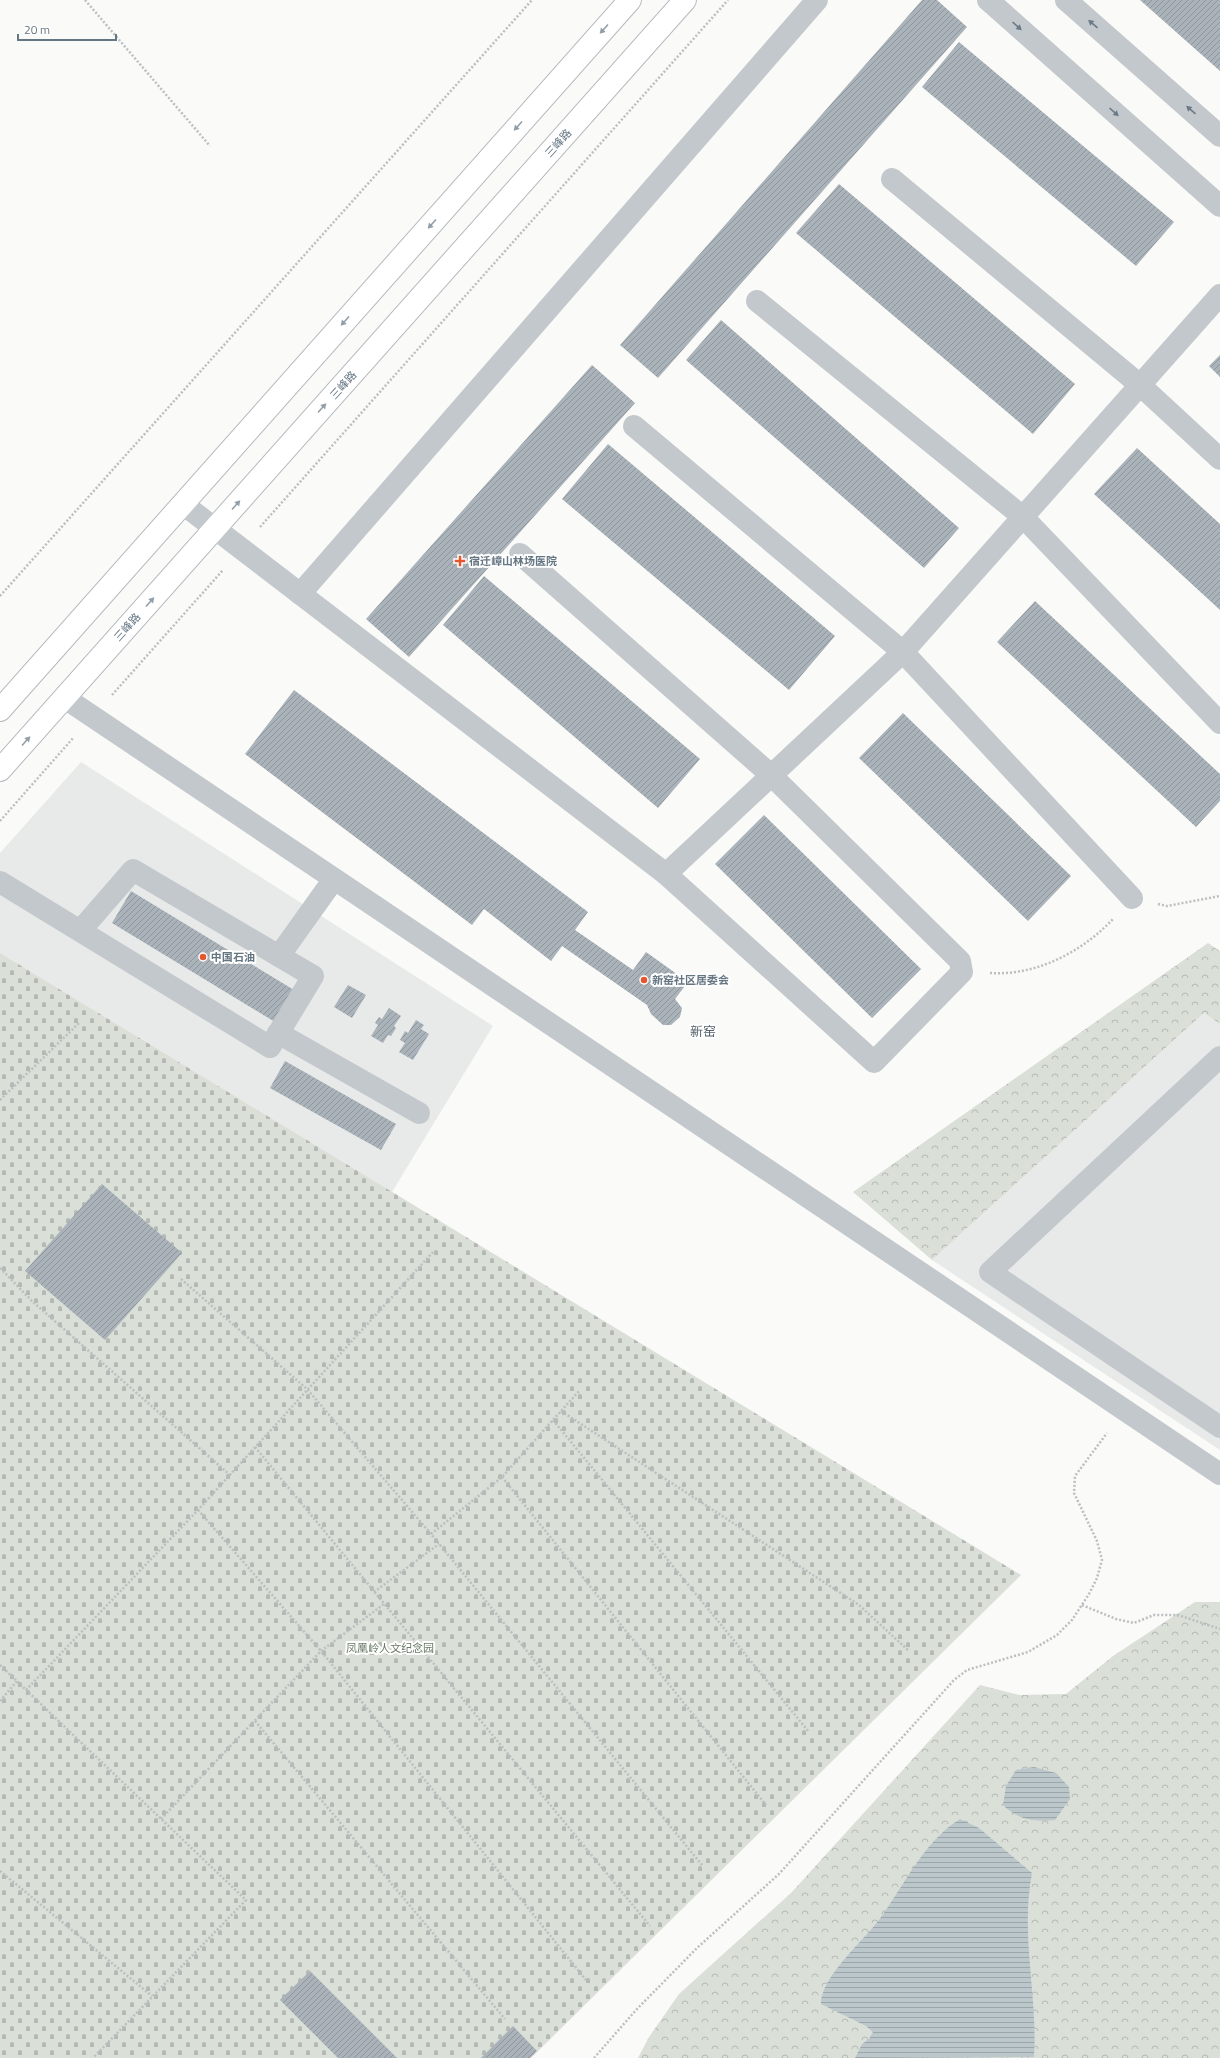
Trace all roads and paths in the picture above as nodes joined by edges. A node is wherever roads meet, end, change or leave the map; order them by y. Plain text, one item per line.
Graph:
1 (85, 0) edge
2 (532, 0) edge
3 (630, 0) edge
4 (685, 0) edge
5 (728, 0) edge
6 (817, 0) edge
7 (988, 0) edge
8 (1066, 0) edge
9 (1220, 136) edge
10 (210, 146) dead end
11 (892, 179) dead end
12 (1220, 206) edge
13 (1220, 295) edge
14 (757, 301) dead end
15 (1140, 385) junction
16 (634, 426) dead end
17 (1220, 459) edge
18 (183, 504) junction
19 (1023, 517) junction
20 (215, 529) junction
21 (241, 549) junction
22 (520, 554) dead end
23 (300, 594) junction
24 (0, 596) edge
25 (903, 652) junction
26 (64, 698) junction
27 (0, 710) edge
28 (92, 717) junction
29 (1220, 723) edge
30 (0, 770) edge
31 (771, 775) junction
32 (0, 821) edge
33 (666, 874) junction
34 (334, 879) junction
35 (0, 882) edge
36 (1220, 896) edge
37 (1132, 898) junction
38 (80, 931) junction
39 (279, 956) junction
40 (962, 972) junction
41 (79, 1023) dead end
42 (278, 1033) junction
43 (1220, 1058) edge
44 (0, 1100) edge
45 (419, 1113) dead end
46 (433, 1252) dead end
47 (0, 1268) edge
48 (181, 1279) dead end
49 (308, 1389) junction
50 (578, 1391) dead end
51 (1125, 1410) junction
52 (561, 1411) junction
53 (554, 1420) junction
54 (1220, 1427) edge
55 (255, 1447) junction
56 (1220, 1474) edge
57 (230, 1475) junction
58 (502, 1478) junction
59 (198, 1510) junction
60 (431, 1534) junction
61 (439, 1544) junction
62 (374, 1592) junction
63 (384, 1604) junction
64 (1082, 1605) junction
65 (1220, 1629) edge
66 (321, 1651) junction
67 (909, 1651) dead end
68 (0, 1665) edge
69 (17, 1681) junction
70 (26, 1690) junction
71 (0, 1701) edge
72 (255, 1720) junction
73 (809, 1732) dead end
74 (766, 1805) dead end
75 (161, 1819) junction
76 (702, 1865) dead end
77 (0, 1871) edge
78 (650, 1926) dead end
79 (586, 1980) dead end
80 (152, 1996) junction
81 (506, 2019) dead end
82 (93, 2058) edge
83 (594, 2058) edge

1 - 10 path
2 - 24 path
3 -> 18 main road
20 -> 4 main road, 三峰路
5 - 21 path
6 - 23 street
7 -> 12 street
9 -> 8 street
11 - 15 street
13 - 15 street
14 - 19 street
15 - 17 street
15 - 19 street
16 - 25 street
18 - 20 street
18 - 27 main road
19 - 25 street
19 - 29 street
20 - 21 street
26 -> 20 main road, 三峰路
21 - 23 street
21 - 28 path
22 - 31 street
23 - 33 street
25 - 31 street
25 - 37 street
26 - 28 street
30 -> 26 main road, 三峰路
28 - 32 path
28 - 34 street
31 - 33 street
31 - 40 street
33 - 40 street
34 - 39 street
34 - 51 street
35 - 38 street
36 - 37 path
37 - 40 path
38 - 39 street
38 - 42 street
39 - 42 street
41 - 44 path
42 - 45 street
43 - 54 street
46 - 49 path
47 - 57 path
48 - 49 path
49 - 55 path
49 - 60 path
50 - 52 path
51 - 56 street
51 - 64 path
52 - 53 path
52 - 67 path
53 - 58 path
53 - 73 path
55 - 57 path
55 - 62 path
57 - 59 path
58 - 60 path
58 - 74 path
59 - 66 path
59 - 70 path
60 - 61 path
61 - 62 path
61 - 76 path
62 - 63 path
63 - 66 path
63 - 78 path
64 - 65 path
64 - 83 path
66 - 72 path
66 - 79 path
68 - 69 path
69 - 70 path
69 - 71 path
70 - 75 path
72 - 75 path
72 - 81 path
75 - 80 path
77 - 80 path
80 - 82 path

